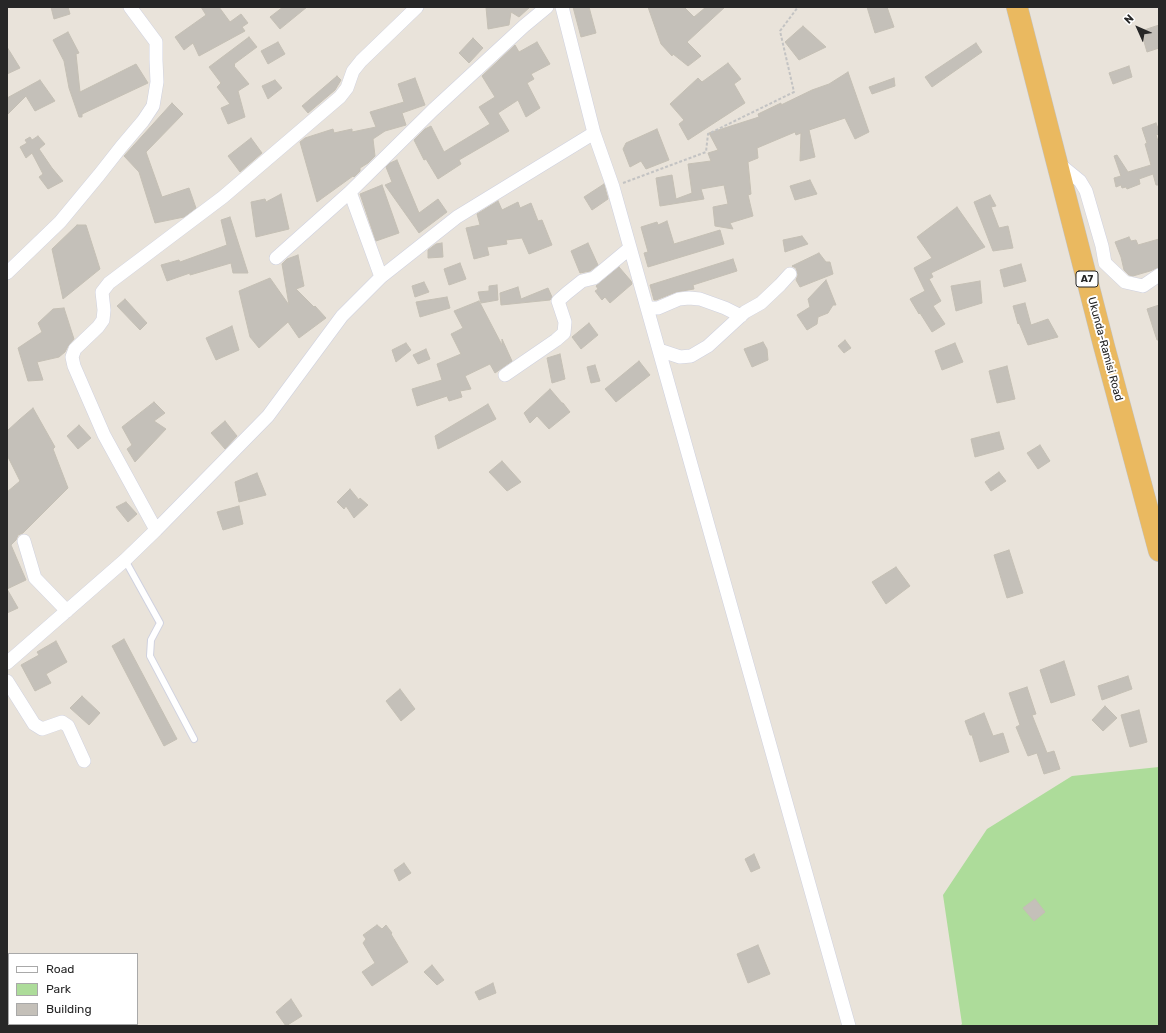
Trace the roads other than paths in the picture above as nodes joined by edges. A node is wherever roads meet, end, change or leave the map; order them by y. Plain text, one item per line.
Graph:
1 (130, 7) edge
2 (417, 7) edge
3 (547, 7) edge
4 (562, 7) edge
5 (1017, 7) edge
6 (594, 133) junction
7 (1056, 162) junction
8 (350, 192) junction
9 (630, 248) junction
10 (276, 258) dead end
11 (7, 273) edge
12 (790, 274) dead end
13 (1159, 275) edge
14 (381, 277) junction
15 (647, 308) junction
16 (741, 316) junction
17 (659, 350) junction
18 (505, 375) dead end
19 (156, 530) junction
20 (24, 541) dead end
21 (1159, 551) edge
22 (125, 560) junction
23 (66, 611) junction
24 (7, 663) edge
25 (7, 681) edge
26 (194, 739) dead end
27 (84, 761) dead end
28 (849, 1026) edge

1 - 11 street
2 - 19 street
3 - 8 street
4 - 6 street
5 - 7 highway, Ukunda-Ramisi Road / A7
6 - 9 street
6 - 14 street
7 - 13 street
7 - 21 highway, Ukunda-Ramisi Road / A7
8 - 10 street
8 - 14 street
9 - 15 street
9 - 18 street
12 - 16 street
14 - 19 street
15 - 16 street
15 - 17 street
16 - 17 street
17 - 28 street
19 - 22 street
20 - 23 street
22 - 23 street
22 - 26 lane
23 - 24 street
25 - 27 street

